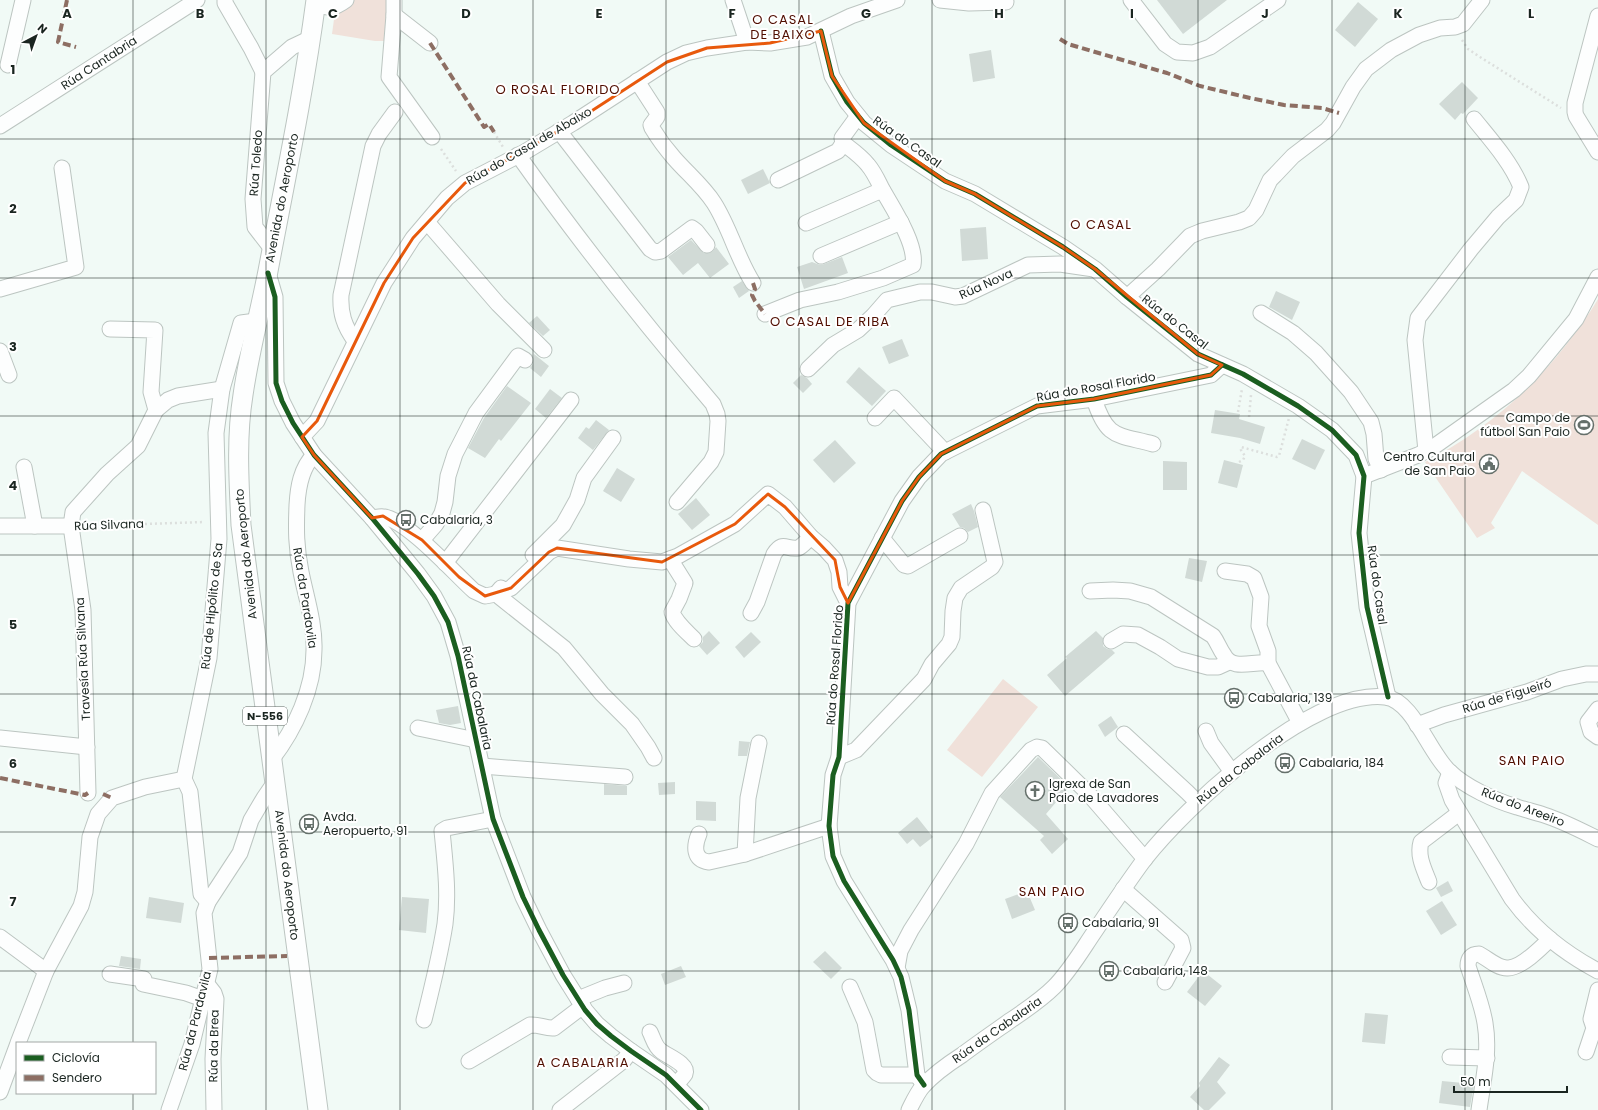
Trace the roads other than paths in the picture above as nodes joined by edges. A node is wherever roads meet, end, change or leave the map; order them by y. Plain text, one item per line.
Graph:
1 (23, 0) edge
2 (197, 0) edge
3 (225, 0) edge
4 (346, 0) edge
5 (733, 0) edge
6 (897, 0) edge
7 (940, 0) edge
8 (1131, 0) edge
9 (1278, 0) edge
10 (1482, 0) edge
11 (316, 2) edge
12 (1006, 2) dead end
13 (394, 7) edge
14 (1598, 16) edge
15 (821, 31) junction
16 (311, 38) junction
17 (747, 42) junction
18 (430, 43) dead end
19 (8, 65) dead end
20 (263, 72) junction
21 (637, 81) junction
22 (395, 112) dead end
23 (858, 116) junction
24 (1474, 119) dead end
25 (0, 126) edge
26 (559, 131) junction
27 (432, 137) road end
28 (843, 143) junction
29 (1598, 152) edge
30 (518, 156) junction
31 (62, 168) dead end
32 (778, 180) dead end
33 (883, 191) junction
34 (427, 222) junction
35 (901, 222) junction
36 (806, 223) dead end
37 (707, 245) dead end
38 (272, 249) junction
39 (821, 256) dead end
40 (1095, 269) junction
41 (268, 273) junction
42 (1598, 277) edge
43 (753, 283) dead end
44 (0, 289) edge
45 (1127, 297) junction
46 (1261, 313) dead end
47 (766, 314) dead end
48 (256, 321) junction
49 (110, 329) dead end
50 (355, 341) junction
51 (544, 350) dead end
52 (0, 351) edge
53 (525, 360) dead end
54 (1222, 365) junction
55 (808, 369) dead end
56 (9, 375) dead end
57 (222, 389) junction
58 (1094, 399) junction
59 (571, 400) dead end
60 (156, 410) junction
61 (876, 418) dead end
62 (302, 436) junction
63 (613, 438) dead end
64 (1153, 444) dead end
65 (1426, 451) junction
66 (945, 452) junction
67 (314, 455) junction
68 (24, 467) dead end
69 (1381, 470) junction
70 (1364, 476) junction
71 (677, 502) dead end
72 (984, 510) dead end
73 (372, 518) junction
74 (0, 526) edge
75 (35, 526) junction
76 (71, 526) junction
77 (960, 536) dead end
78 (811, 537) junction
79 (882, 538) junction
80 (422, 540) junction
81 (670, 559) junction
82 (445, 563) junction
83 (1225, 571) dead end
84 (1090, 591) dead end
85 (496, 594) junction
86 (848, 604) junction
87 (751, 613) dead end
88 (694, 639) dead end
89 (1111, 642) dead end
90 (1229, 662) junction
91 (1268, 663) junction
92 (1598, 674) edge
93 (1388, 697) junction
94 (1598, 709) edge
95 (1300, 723) junction
96 (1417, 725) junction
97 (418, 728) dead end
98 (1206, 731) dead end
99 (1124, 734) dead end
100 (1598, 737) edge
101 (0, 738) edge
102 (476, 740) junction
103 (759, 743) dead end
104 (87, 747) junction
105 (839, 757) junction
106 (654, 758) dead end
107 (272, 759) junction
108 (482, 766) junction
109 (1232, 772) junction
110 (1450, 772) junction
111 (625, 777) dead end
112 (184, 779) junction
113 (275, 782) junction
114 (88, 793) dead end
115 (1197, 802) junction
116 (1459, 812) junction
117 (493, 819) junction
118 (829, 826) junction
119 (700, 834) dead end
120 (1598, 839) edge
121 (745, 854) junction
122 (1145, 859) junction
123 (1429, 882) dead end
124 (1123, 889) junction
125 (208, 902) junction
126 (0, 937) edge
127 (1550, 940) junction
128 (897, 968) junction
129 (46, 971) junction
130 (1598, 971) edge
131 (110, 974) dead end
132 (1165, 982) dead end
133 (624, 983) dead end
134 (207, 984) junction
135 (850, 987) dead end
136 (1598, 990) edge
137 (203, 999) junction
138 (580, 1002) junction
139 (424, 1020) dead end
140 (650, 1032) dead end
141 (18, 1042) edge
142 (631, 1051) junction
143 (1586, 1052) dead end
144 (10, 1053) edge
145 (1450, 1057) dead end
146 (1487, 1058) junction
147 (469, 1061) dead end
148 (921, 1080) junction
149 (677, 1084) junction
150 (0, 1092) edge
151 (169, 1110) edge
152 (214, 1110) edge
153 (318, 1110) edge
154 (560, 1110) edge
155 (701, 1110) edge
156 (909, 1110) edge
157 (1479, 1110) edge

1 - 19 street
2 - 25 street, Rúa Cantabria
3 - 20 street
4 - 11 street
5 - 17 street
6 - 15 street, Rúa do Casal de Abaixo
7 - 12 street
8 - 9 street
10 - 45 street
11 - 16 main road, Avenida do Aeroporto
13 - 18 street
13 - 27 street
14 - 29 street
15 - 17 street, Rúa do Casal de Abaixo
15 - 23 street, Rúa do Casal
16 - 20 street
16 - 38 main road, Avenida do Aeroporto
17 - 21 street, Rúa do Casal de Abaixo
20 - 38 street, Rúa Toledo
21 - 26 street, Rúa do Casal de Abaixo
21 - 43 street
22 - 50 street
23 - 28 street
23 - 40 street, Rúa do Casal
24 - 65 street
26 - 30 street, Rúa do Casal de Abaixo
26 - 37 street
28 - 32 street
28 - 33 street
30 - 34 street, Rúa do Casal de Abaixo
30 - 71 street
31 - 44 street
33 - 35 street
33 - 36 street
34 - 50 street, Rúa do Casal de Abaixo
34 - 51 street
35 - 39 street
35 - 47 street
38 - 41 main road, Avenida do Aeroporto
40 - 45 street, Rúa do Casal
40 - 55 street, Rúa Nova
41 - 48 main road, Avenida do Aeroporto
41 - 62 street, Rúa da Cabalaria
42 - 65 street
45 - 54 street, Rúa do Casal
46 - 69 street
48 - 57 street, Rúa de Hipólito de Sa
48 - 107 main road, Avenida do Aeroporto / N-556
49 - 60 street
50 - 62 street, Rúa do Casal de Abaixo
52 - 56 street
53 - 80 street
54 - 58 street, Rúa do Rosal Florido
54 - 70 street, Rúa do Casal
57 - 60 street
57 - 112 street, Rúa de Hipólito de Sa
58 - 64 street
58 - 66 street, Rúa do Rosal Florido
59 - 82 street
60 - 76 street
61 - 66 street
62 - 67 street, Rúa da Cabalaria
63 - 85 street
65 - 69 street
66 - 79 street, Rúa do Rosal Florido
67 - 73 street, Rúa da Cabalaria
67 - 107 street, Rúa da Pardavila
68 - 75 street
69 - 70 street
70 - 93 street, Rúa do Casal
72 - 105 street
73 - 80 street
73 - 102 street, Rúa da Cabalaria
74 - 75 street, Rúa Silvana
75 - 76 street, Rúa Silvana
76 - 104 street, Travesía Rúa Silvana
77 - 79 street
78 - 81 street
78 - 86 street
78 - 87 street
79 - 86 street, Rúa do Rosal Florido
80 - 82 street
81 - 85 street
81 - 88 street
82 - 85 street
83 - 91 street
84 - 90 street
85 - 106 street
86 - 105 street, Rúa do Rosal Florido
89 - 90 street
90 - 91 street
91 - 95 street
92 - 96 street, Rúa de Figueiró
93 - 95 street, Rúa da Cabalaria
93 - 96 street
94 - 100 street
95 - 109 street, Rúa da Cabalaria
96 - 110 street, Rúa do Areeiro
97 - 102 street
98 - 109 street
99 - 115 street
101 - 104 street
102 - 108 street, Rúa da Cabalaria
103 - 121 street
104 - 114 street, Travesía Rúa Silvana
105 - 118 street, Rúa do Rosal Florido
107 - 113 main road, Avenida do Aeroporto / N-556
108 - 111 street
108 - 117 street, Rúa da Cabalaria
109 - 115 street, Rúa da Cabalaria
110 - 116 street
110 - 120 street, Rúa do Areeiro
112 - 125 street
112 - 129 street
113 - 125 street, Rúa da Pardavila
113 - 153 main road, Avenida do Aeroporto / N-556
115 - 122 street, Rúa da Cabalaria
116 - 123 street
116 - 127 street
117 - 138 street, Rúa da Cabalaria
117 - 139 street
118 - 121 street
118 - 128 street, Rúa do Rosal Florido
119 - 121 street
122 - 124 street, Rúa da Cabalaria
122 - 128 street
124 - 132 street
124 - 148 street, Rúa da Cabalaria
125 - 134 street, Rúa da Pardavila
126 - 129 street
127 - 130 street
127 - 146 street
128 - 148 street, Rúa do Rosal Florido
129 - 141 street
131 - 137 street
133 - 138 street
134 - 137 street, Rúa da Pardavila
134 - 152 street, Rúa da Brea
135 - 148 street
136 - 143 street
137 - 151 street, Rúa da Pardavila
138 - 142 street, Rúa da Cabalaria
138 - 147 street
140 - 149 street
142 - 149 street, Rúa da Cabalaria
142 - 154 street
144 - 150 street
145 - 146 street
146 - 157 street
148 - 156 street, Rúa da Cabalaria
149 - 155 street, Rúa da Cabalaria

